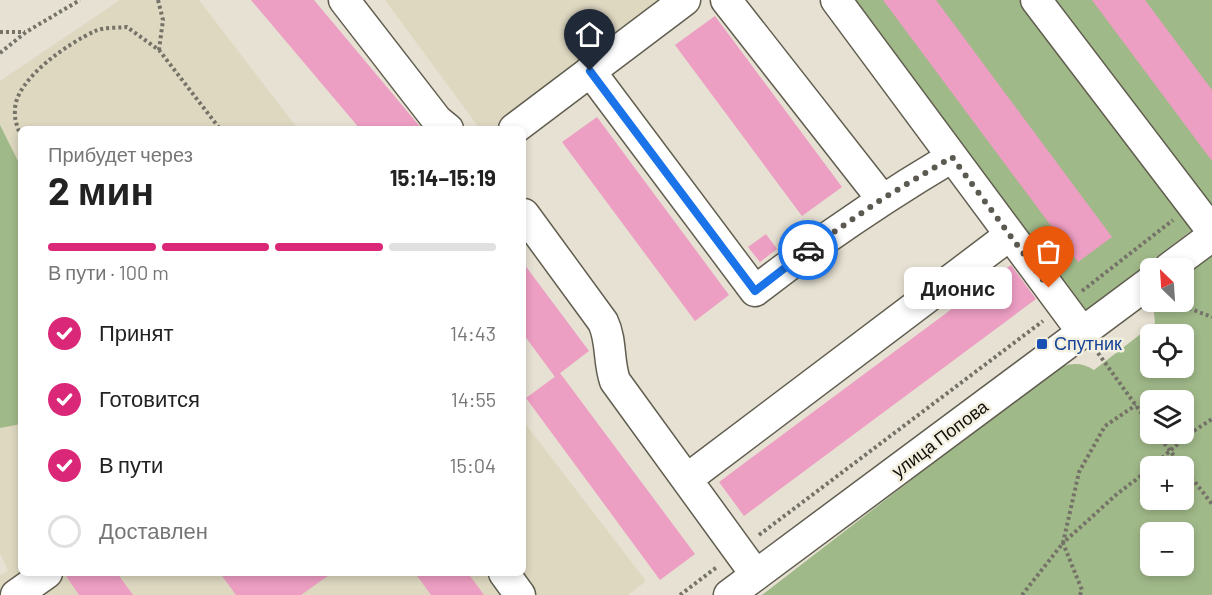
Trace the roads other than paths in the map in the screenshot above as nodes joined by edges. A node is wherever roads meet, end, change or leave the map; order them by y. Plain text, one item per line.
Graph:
1 (344, 0) edge
2 (685, 0) edge
3 (726, 0) edge
4 (836, 0) edge
5 (1036, 0) edge
6 (590, 71) junction
7 (444, 126) edge
8 (518, 126) edge
9 (952, 157) junction
10 (882, 199) junction
11 (526, 217) edge
12 (1212, 231) edge
13 (1010, 235) junction
14 (1212, 236) edge
15 (1182, 258) edge
16 (1140, 290) edge
17 (1083, 333) junction
18 (687, 479) junction
19 (756, 575) junction
20 (506, 576) edge
21 (520, 595) edge
22 (729, 595) edge

1 - 7 street
2 - 6 street
3 - 10 street
4 - 9 street
5 - 12 street
6 - 8 street
6 - 10 street
9 - 10 street
9 - 13 street
11 - 18 street
13 - 17 street
13 - 18 street
14 - 15 street
16 - 17 street, улица Попова
17 - 19 street, улица Попова
18 - 19 street
19 - 22 street, улица Попова
20 - 21 street

